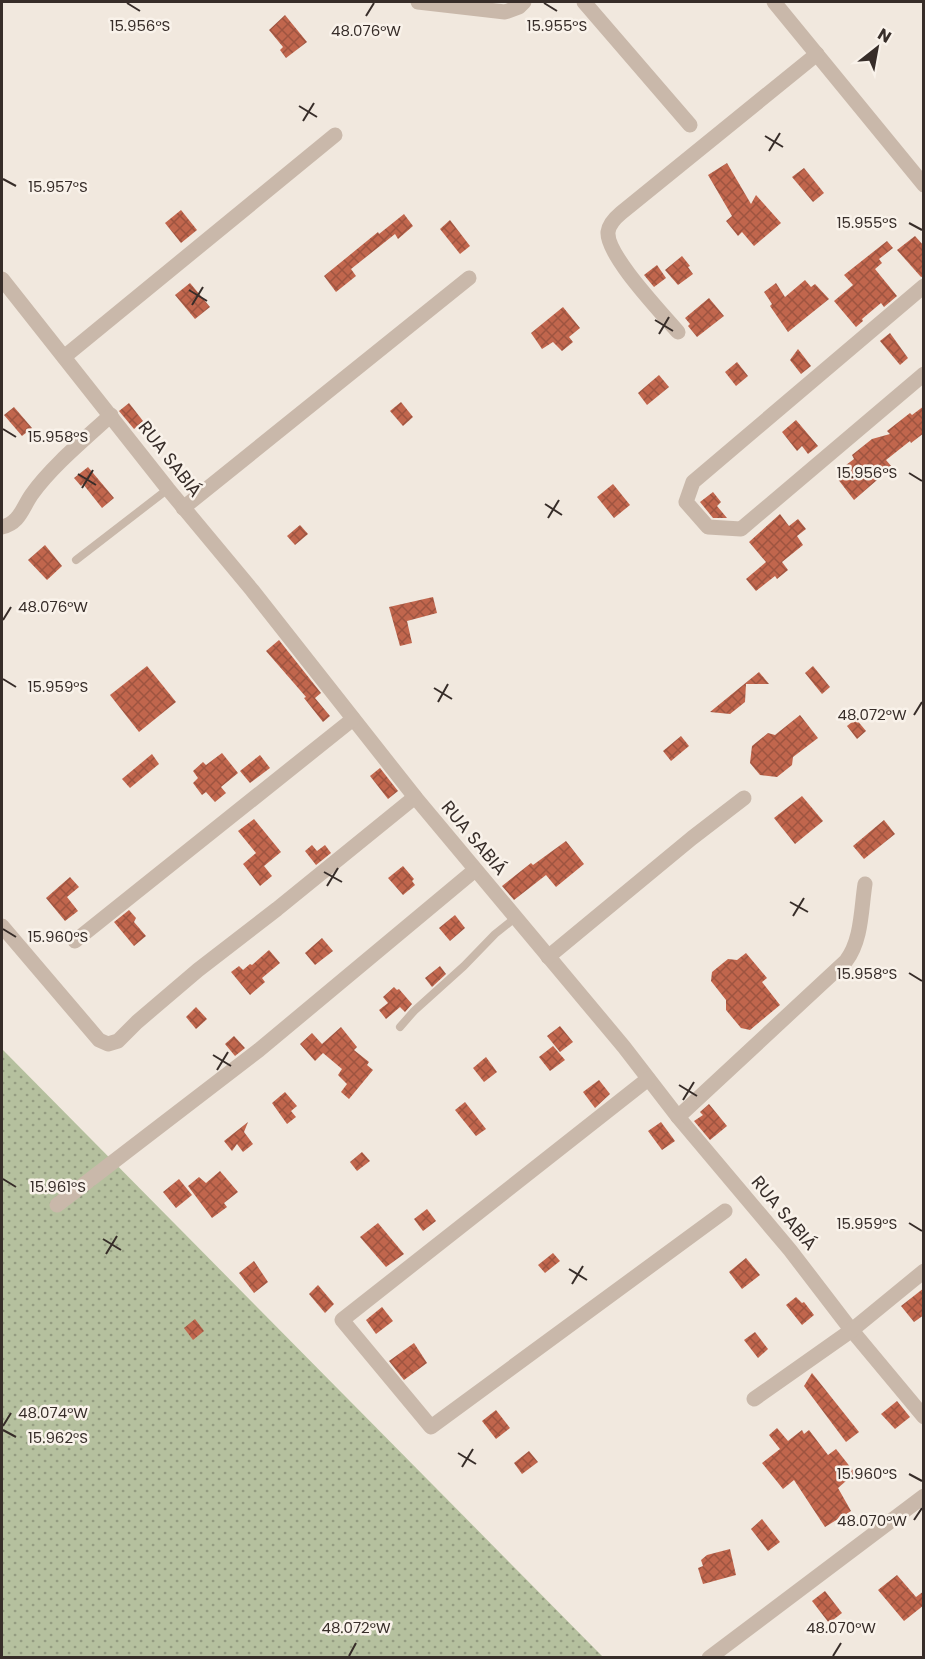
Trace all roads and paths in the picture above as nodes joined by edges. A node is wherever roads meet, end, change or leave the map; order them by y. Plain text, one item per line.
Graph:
1 (418, 2) edge
2 (524, 2) edge
3 (584, 2) edge
4 (774, 2) edge
5 (817, 54) junction
6 (690, 125) dead end
7 (335, 135) dead end
8 (924, 185) edge
9 (468, 278) dead end
10 (2, 279) edge
11 (924, 286) edge
12 (678, 332) dead end
13 (64, 357) junction
14 (924, 374) edge
15 (111, 415) junction
16 (168, 489) junction
17 (183, 508) junction
18 (2, 527) edge
19 (76, 560) dead end
20 (353, 719) junction
21 (416, 798) junction
22 (744, 798) dead end
23 (475, 870) junction
24 (865, 884) dead end
25 (515, 918) junction
26 (2, 926) edge
27 (75, 940) dead end
28 (548, 957) junction
29 (400, 1027) dead end
30 (648, 1079) junction
31 (678, 1117) junction
32 (57, 1205) dead end
33 (725, 1211) dead end
34 (924, 1271) edge
35 (852, 1330) junction
36 (754, 1399) dead end
37 (923, 1414) edge
38 (924, 1496) edge
39 (709, 1658) edge

1 - 2 street
3 - 6 street
4 - 5 street
5 - 8 street
5 - 12 street
7 - 13 street
9 - 17 street
10 - 13 street, RUA SABIÁ
11 - 14 street
13 - 15 street, RUA SABIÁ
15 - 16 street, RUA SABIÁ
15 - 18 street
16 - 17 street, RUA SABIÁ
16 - 19 lane
17 - 20 street, RUA SABIÁ
20 - 21 street, RUA SABIÁ
20 - 27 street
21 - 23 street, RUA SABIÁ
21 - 26 street
22 - 28 street
23 - 25 street, RUA SABIÁ
23 - 32 street
24 - 31 street
25 - 28 street, RUA SABIÁ
25 - 29 lane
28 - 30 street, RUA SABIÁ
30 - 31 street, RUA SABIÁ
30 - 33 street
31 - 35 street, RUA SABIÁ
34 - 35 street
35 - 36 street
35 - 37 street, RUA SABIÁ
38 - 39 street

